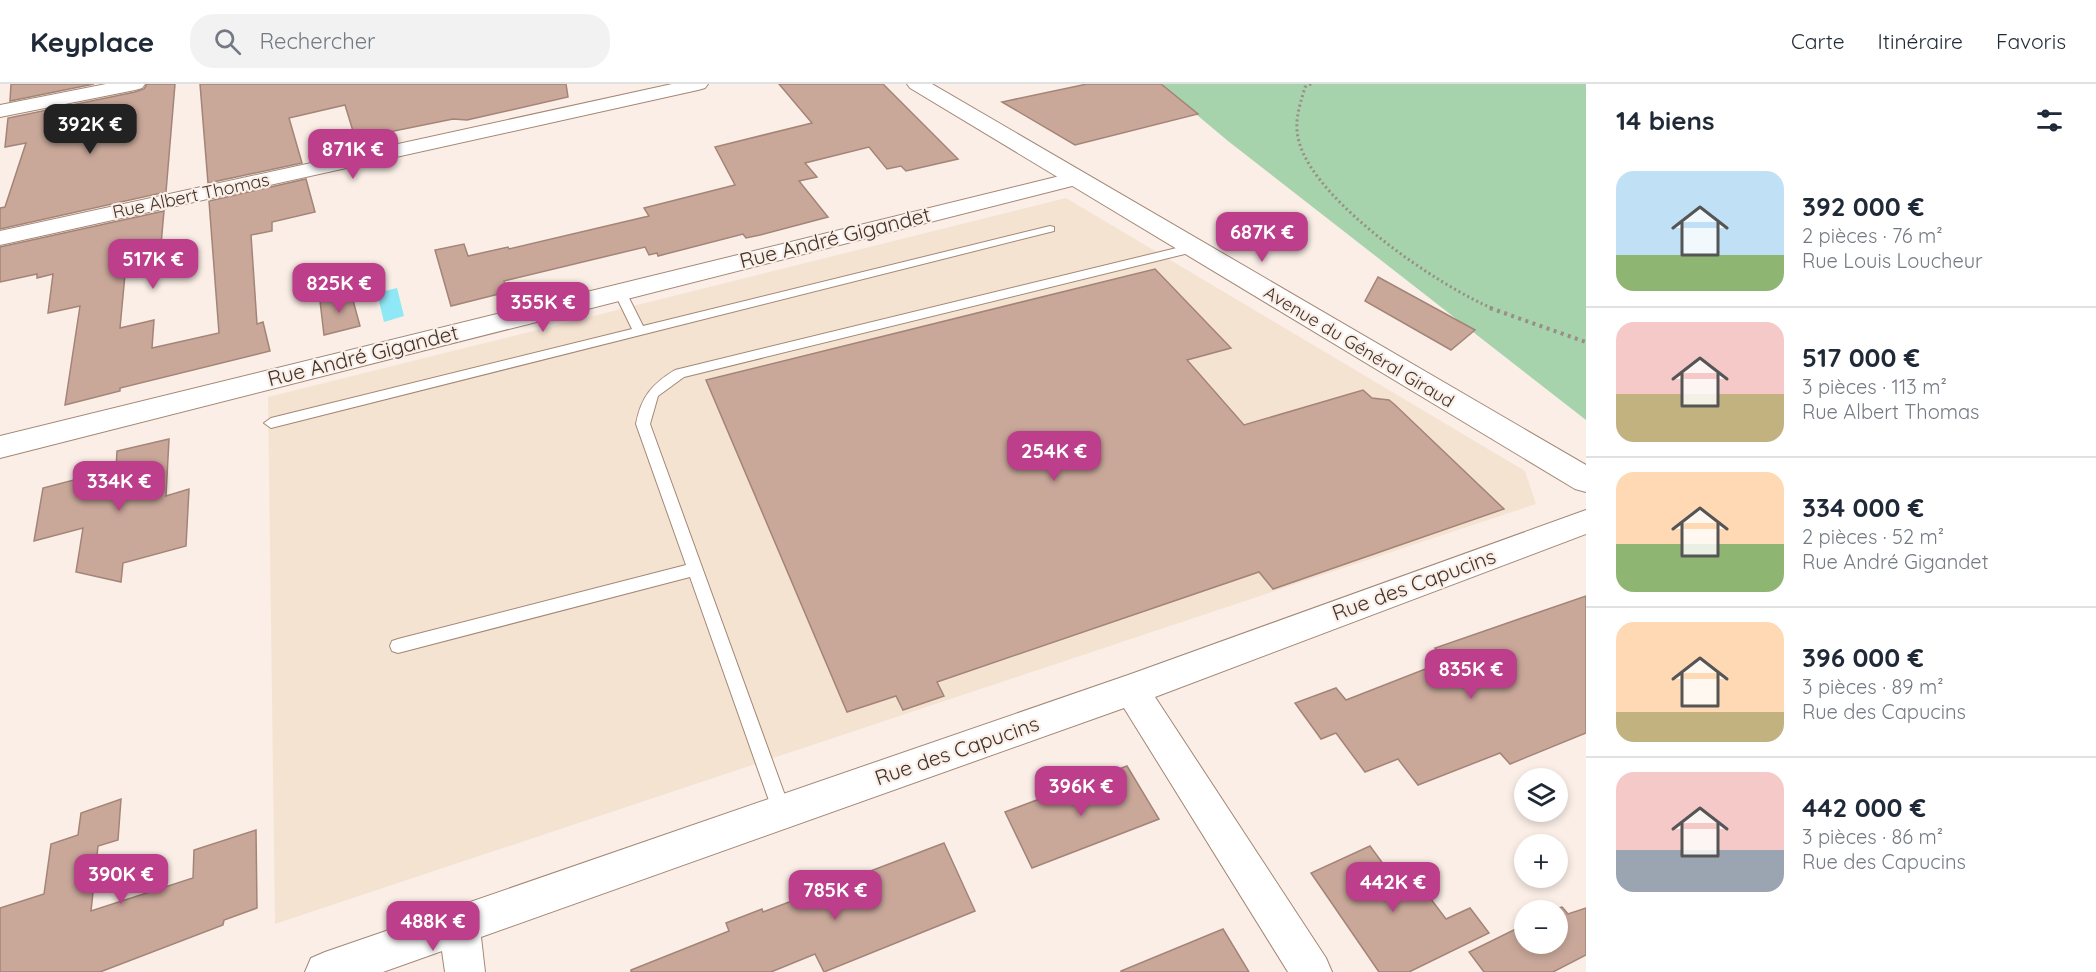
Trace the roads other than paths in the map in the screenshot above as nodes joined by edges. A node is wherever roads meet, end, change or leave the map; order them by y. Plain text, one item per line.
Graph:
1 (135, 84) edge
2 (609, 84) edge
3 (698, 84) edge
4 (916, 84) edge
5 (628, 99) junction
6 (0, 111) edge
7 (1076, 178) junction
8 (1050, 230) dead end
9 (0, 238) edge
10 (1193, 248) junction
11 (620, 292) junction
12 (639, 331) junction
13 (271, 423) dead end
14 (0, 447) edge
15 (1586, 480) edge
16 (1586, 522) edge
17 (695, 569) junction
18 (398, 646) dead end
19 (1131, 690) junction
20 (782, 812) junction
21 (459, 925) junction
22 (325, 972) edge
23 (465, 972) edge
24 (1312, 972) edge

1 - 6 street
2 - 5 street
3 - 5 street, Rue Albert Thomas
4 - 7 main road, Avenue du Général Giraud
5 - 9 street, Rue Albert Thomas
7 - 10 main road, Avenue du Général Giraud
7 - 11 street, Rue André Gigandet
8 - 12 lane
10 - 15 main road, Avenue du Général Giraud
10 - 17 lane
11 - 12 lane
11 - 14 street, Rue André Gigandet
12 - 13 lane
16 - 19 street, Rue des Capucins
17 - 18 lane
17 - 20 lane
19 - 20 street, Rue des Capucins
19 - 24 street
20 - 21 street, Rue des Capucins
21 - 22 street, Rue des Capucins
21 - 23 street

